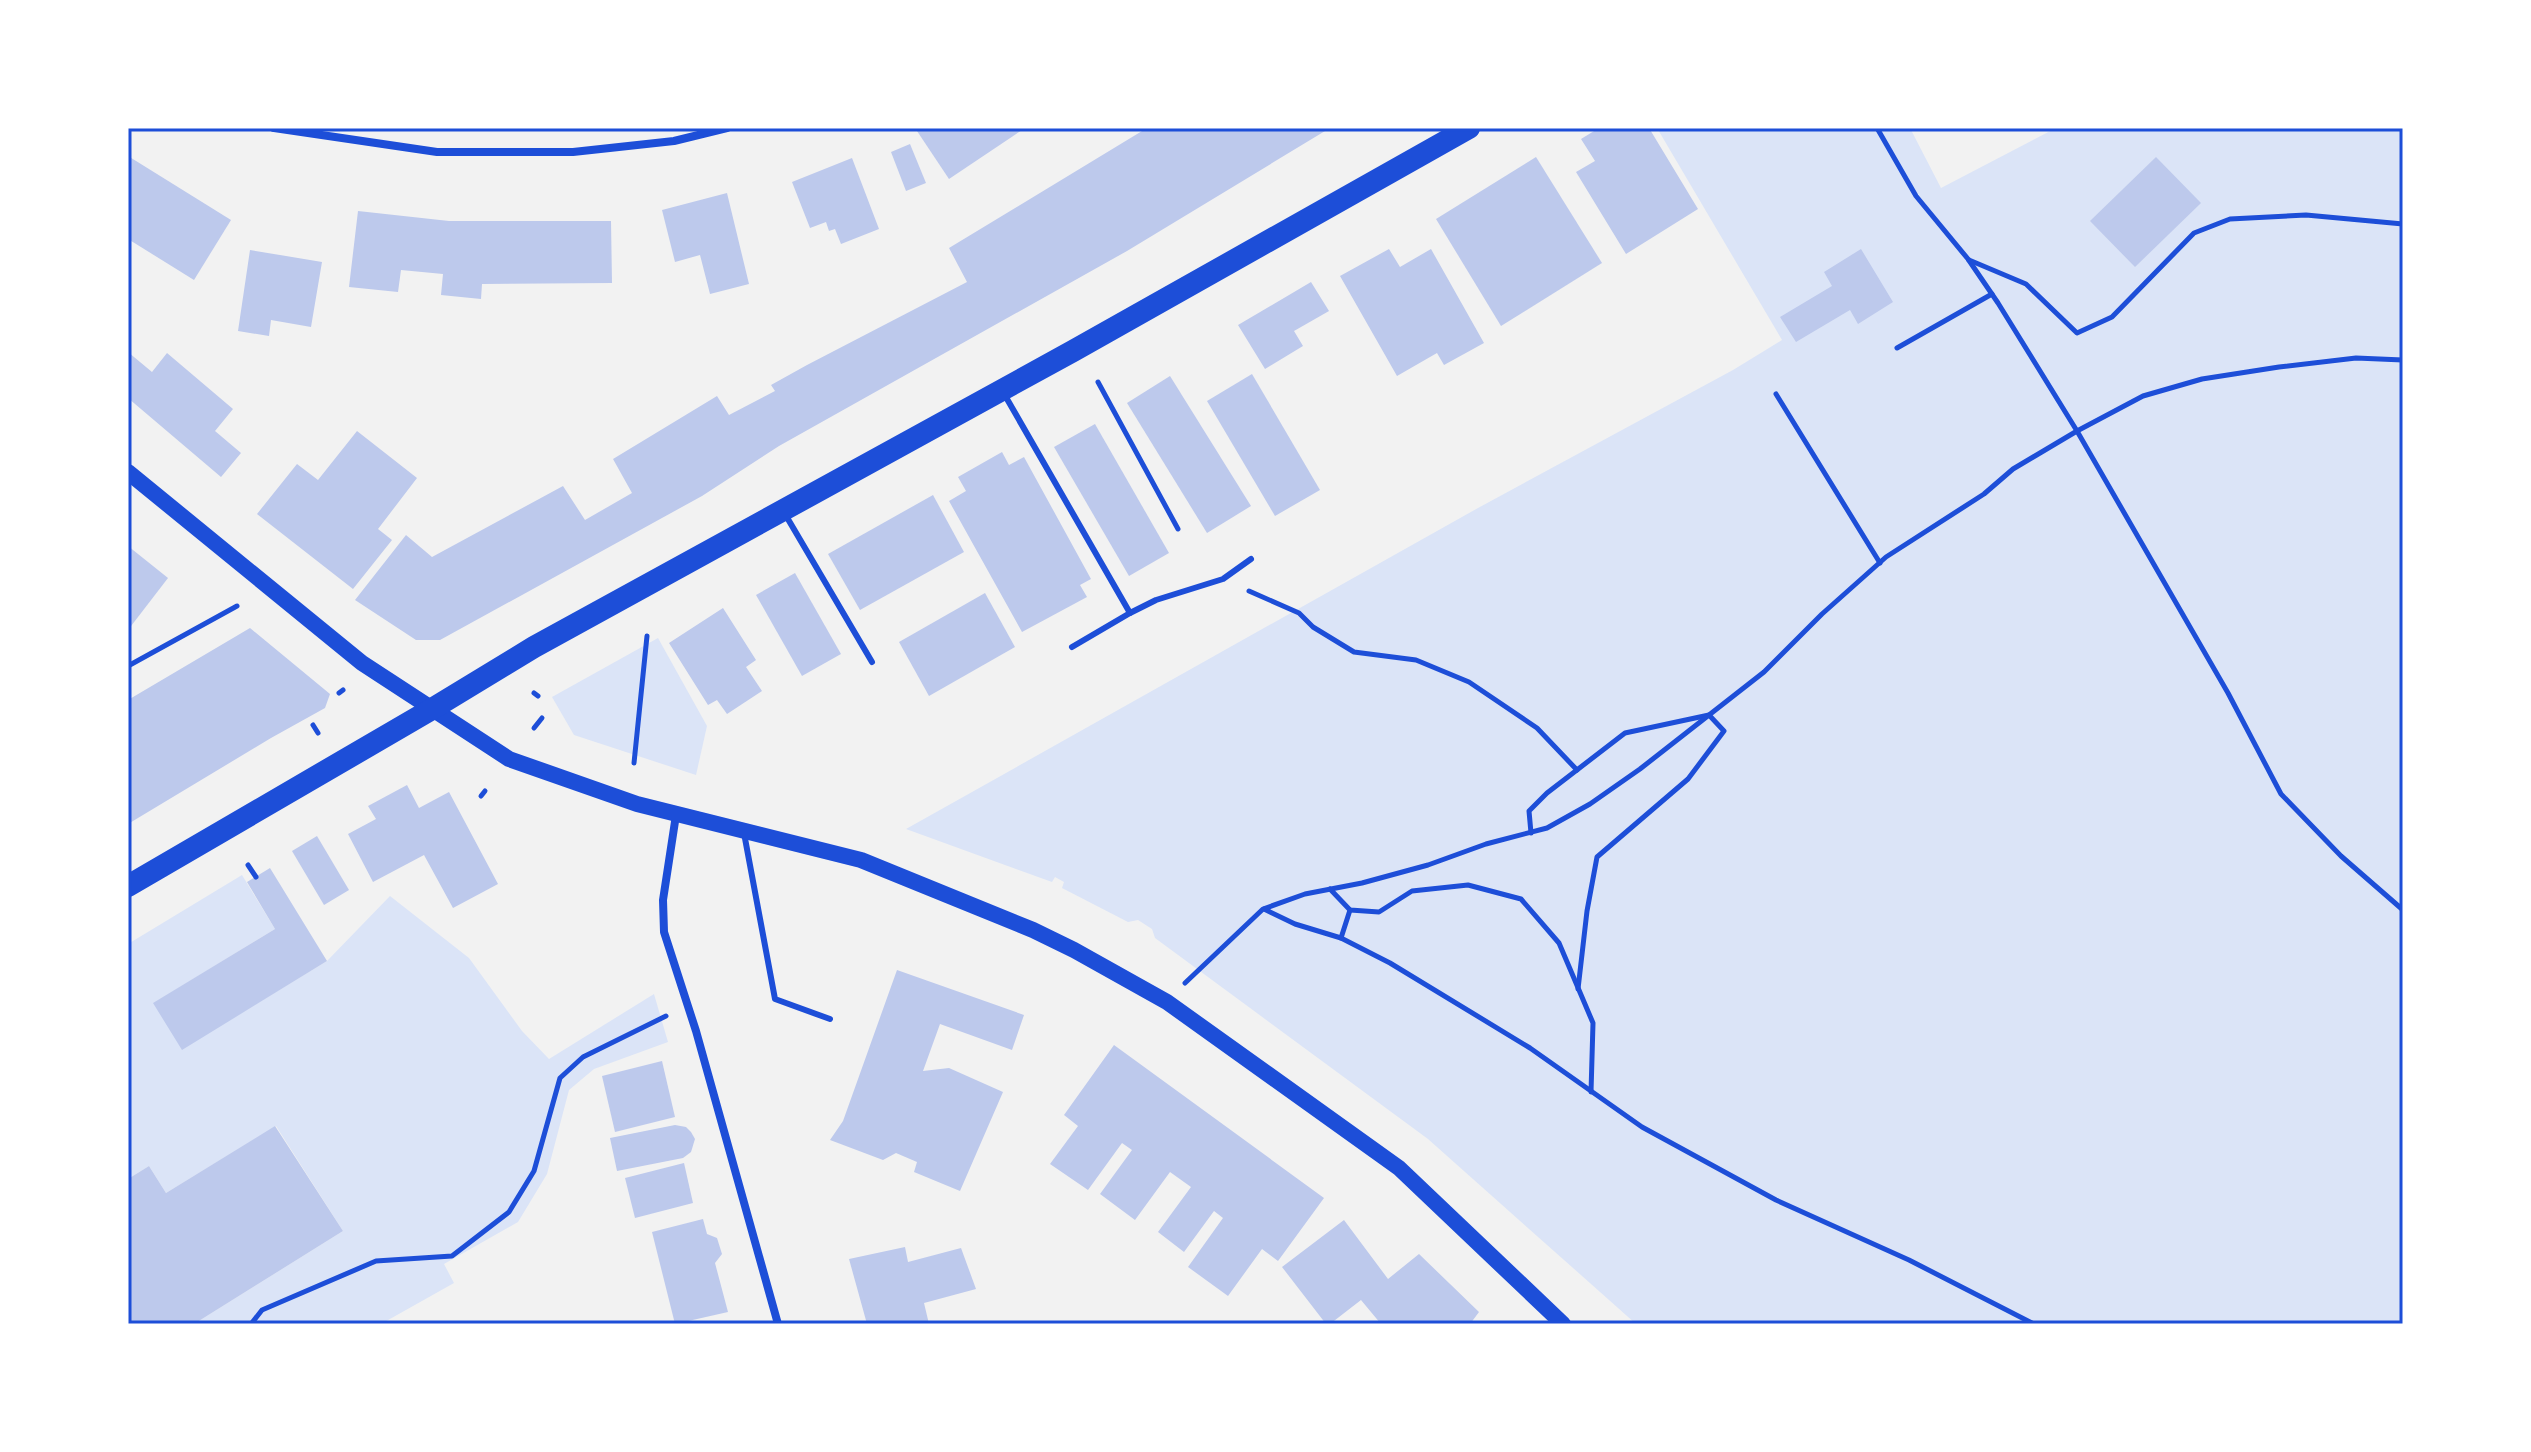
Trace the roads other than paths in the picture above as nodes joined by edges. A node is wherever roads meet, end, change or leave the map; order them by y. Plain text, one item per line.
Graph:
1 (274, 128) edge
2 (727, 128) edge
3 (1469, 128) edge
4 (1002, 390) junction
5 (128, 472) edge
6 (783, 510) junction
7 (1251, 559) dead end
8 (1130, 613) junction
9 (1072, 647) dead end
10 (872, 662) dead end
11 (432, 709) junction
12 (676, 815) junction
13 (743, 830) junction
14 (128, 886) edge
15 (830, 1019) dead end
16 (778, 1324) edge
17 (1563, 1324) edge

1 - 2 street
3 - 4 highway
4 - 6 highway
4 - 8 lane
5 - 11 main road
6 - 10 lane
6 - 11 highway
7 - 8 lane
8 - 9 lane
11 - 12 main road
11 - 14 highway
12 - 13 main road
12 - 16 street
13 - 15 lane
13 - 17 main road

